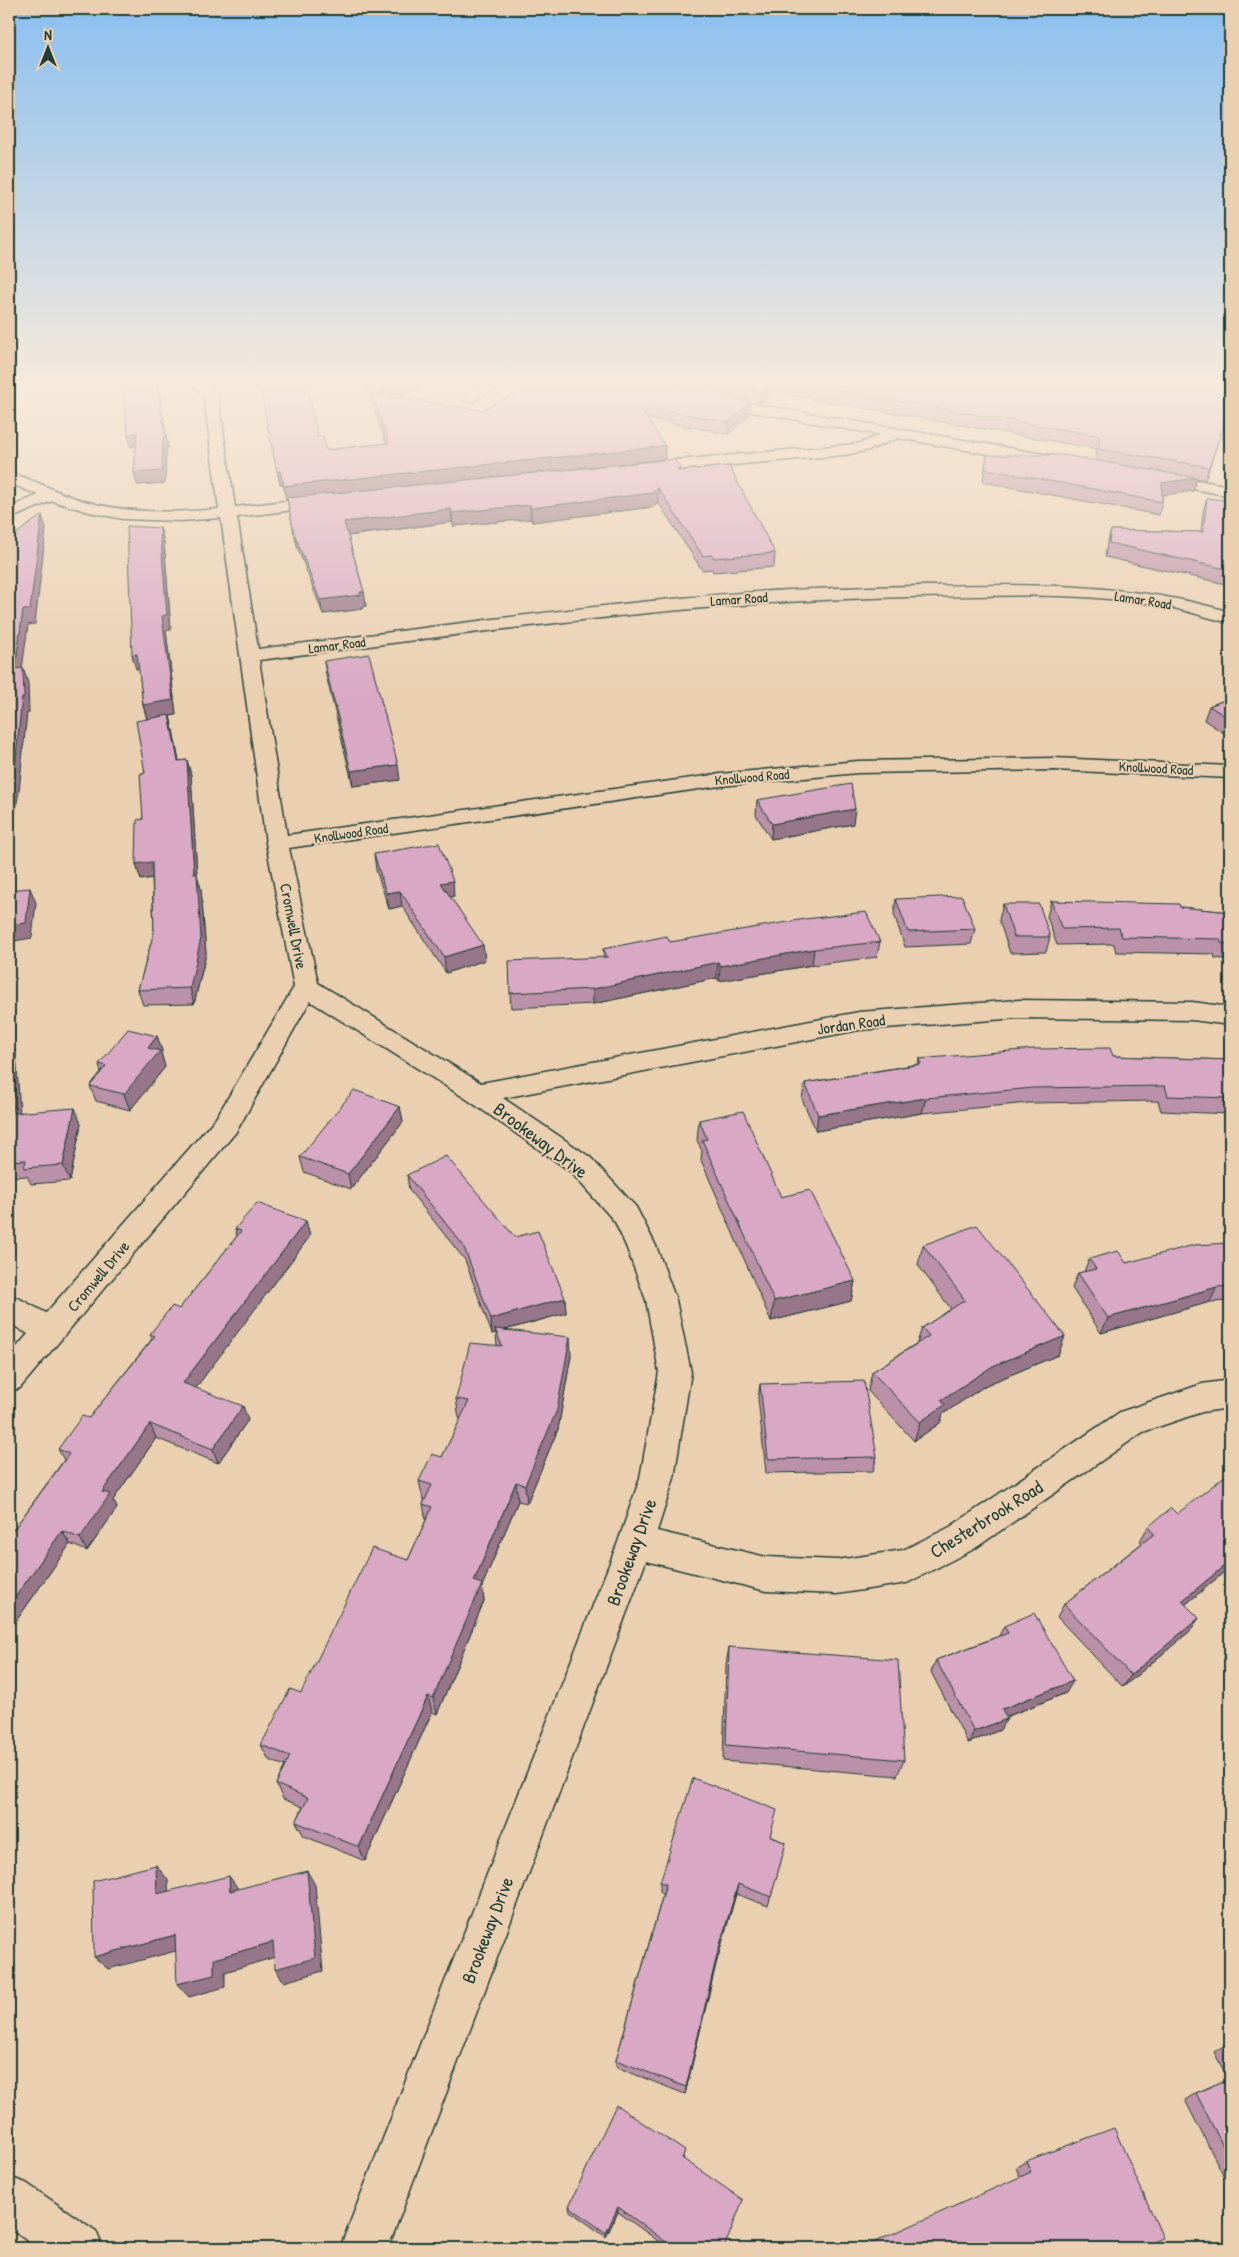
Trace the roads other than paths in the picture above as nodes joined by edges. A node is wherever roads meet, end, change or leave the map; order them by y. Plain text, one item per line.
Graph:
1 (31, 486) edge
2 (224, 486) edge
3 (1203, 486) edge
4 (1230, 491) edge
5 (52, 494) junction
6 (339, 499) edge
7 (227, 511) junction
8 (9, 514) edge
9 (1230, 618) edge
10 (249, 656) junction
11 (1230, 772) edge
12 (277, 843) junction
13 (306, 987) junction
14 (1230, 1016) edge
15 (477, 1093) junction
16 (9, 1308) edge
17 (50, 1331) junction
18 (9, 1378) edge
19 (1230, 1394) edge
20 (636, 1542) junction
21 (9, 2200) edge
22 (79, 2248) edge
23 (364, 2248) edge

1 - 5 street
2 - 7 street, Cromwell Drive
3 - 4 street
5 - 7 street
5 - 8 street
6 - 7 street
7 - 10 street, Cromwell Drive
9 - 10 street, Lamar Road
10 - 12 street, Cromwell Drive
11 - 12 street, Knollwood Road
12 - 13 street, Cromwell Drive
13 - 15 street, Brookeway Drive
13 - 17 street, Cromwell Drive
14 - 15 street, Jordan Road
15 - 20 street, Brookeway Drive
16 - 17 street
17 - 18 street, Cromwell Drive
19 - 20 street, Chesterbrook Road
20 - 23 street, Brookeway Drive
21 - 22 street

